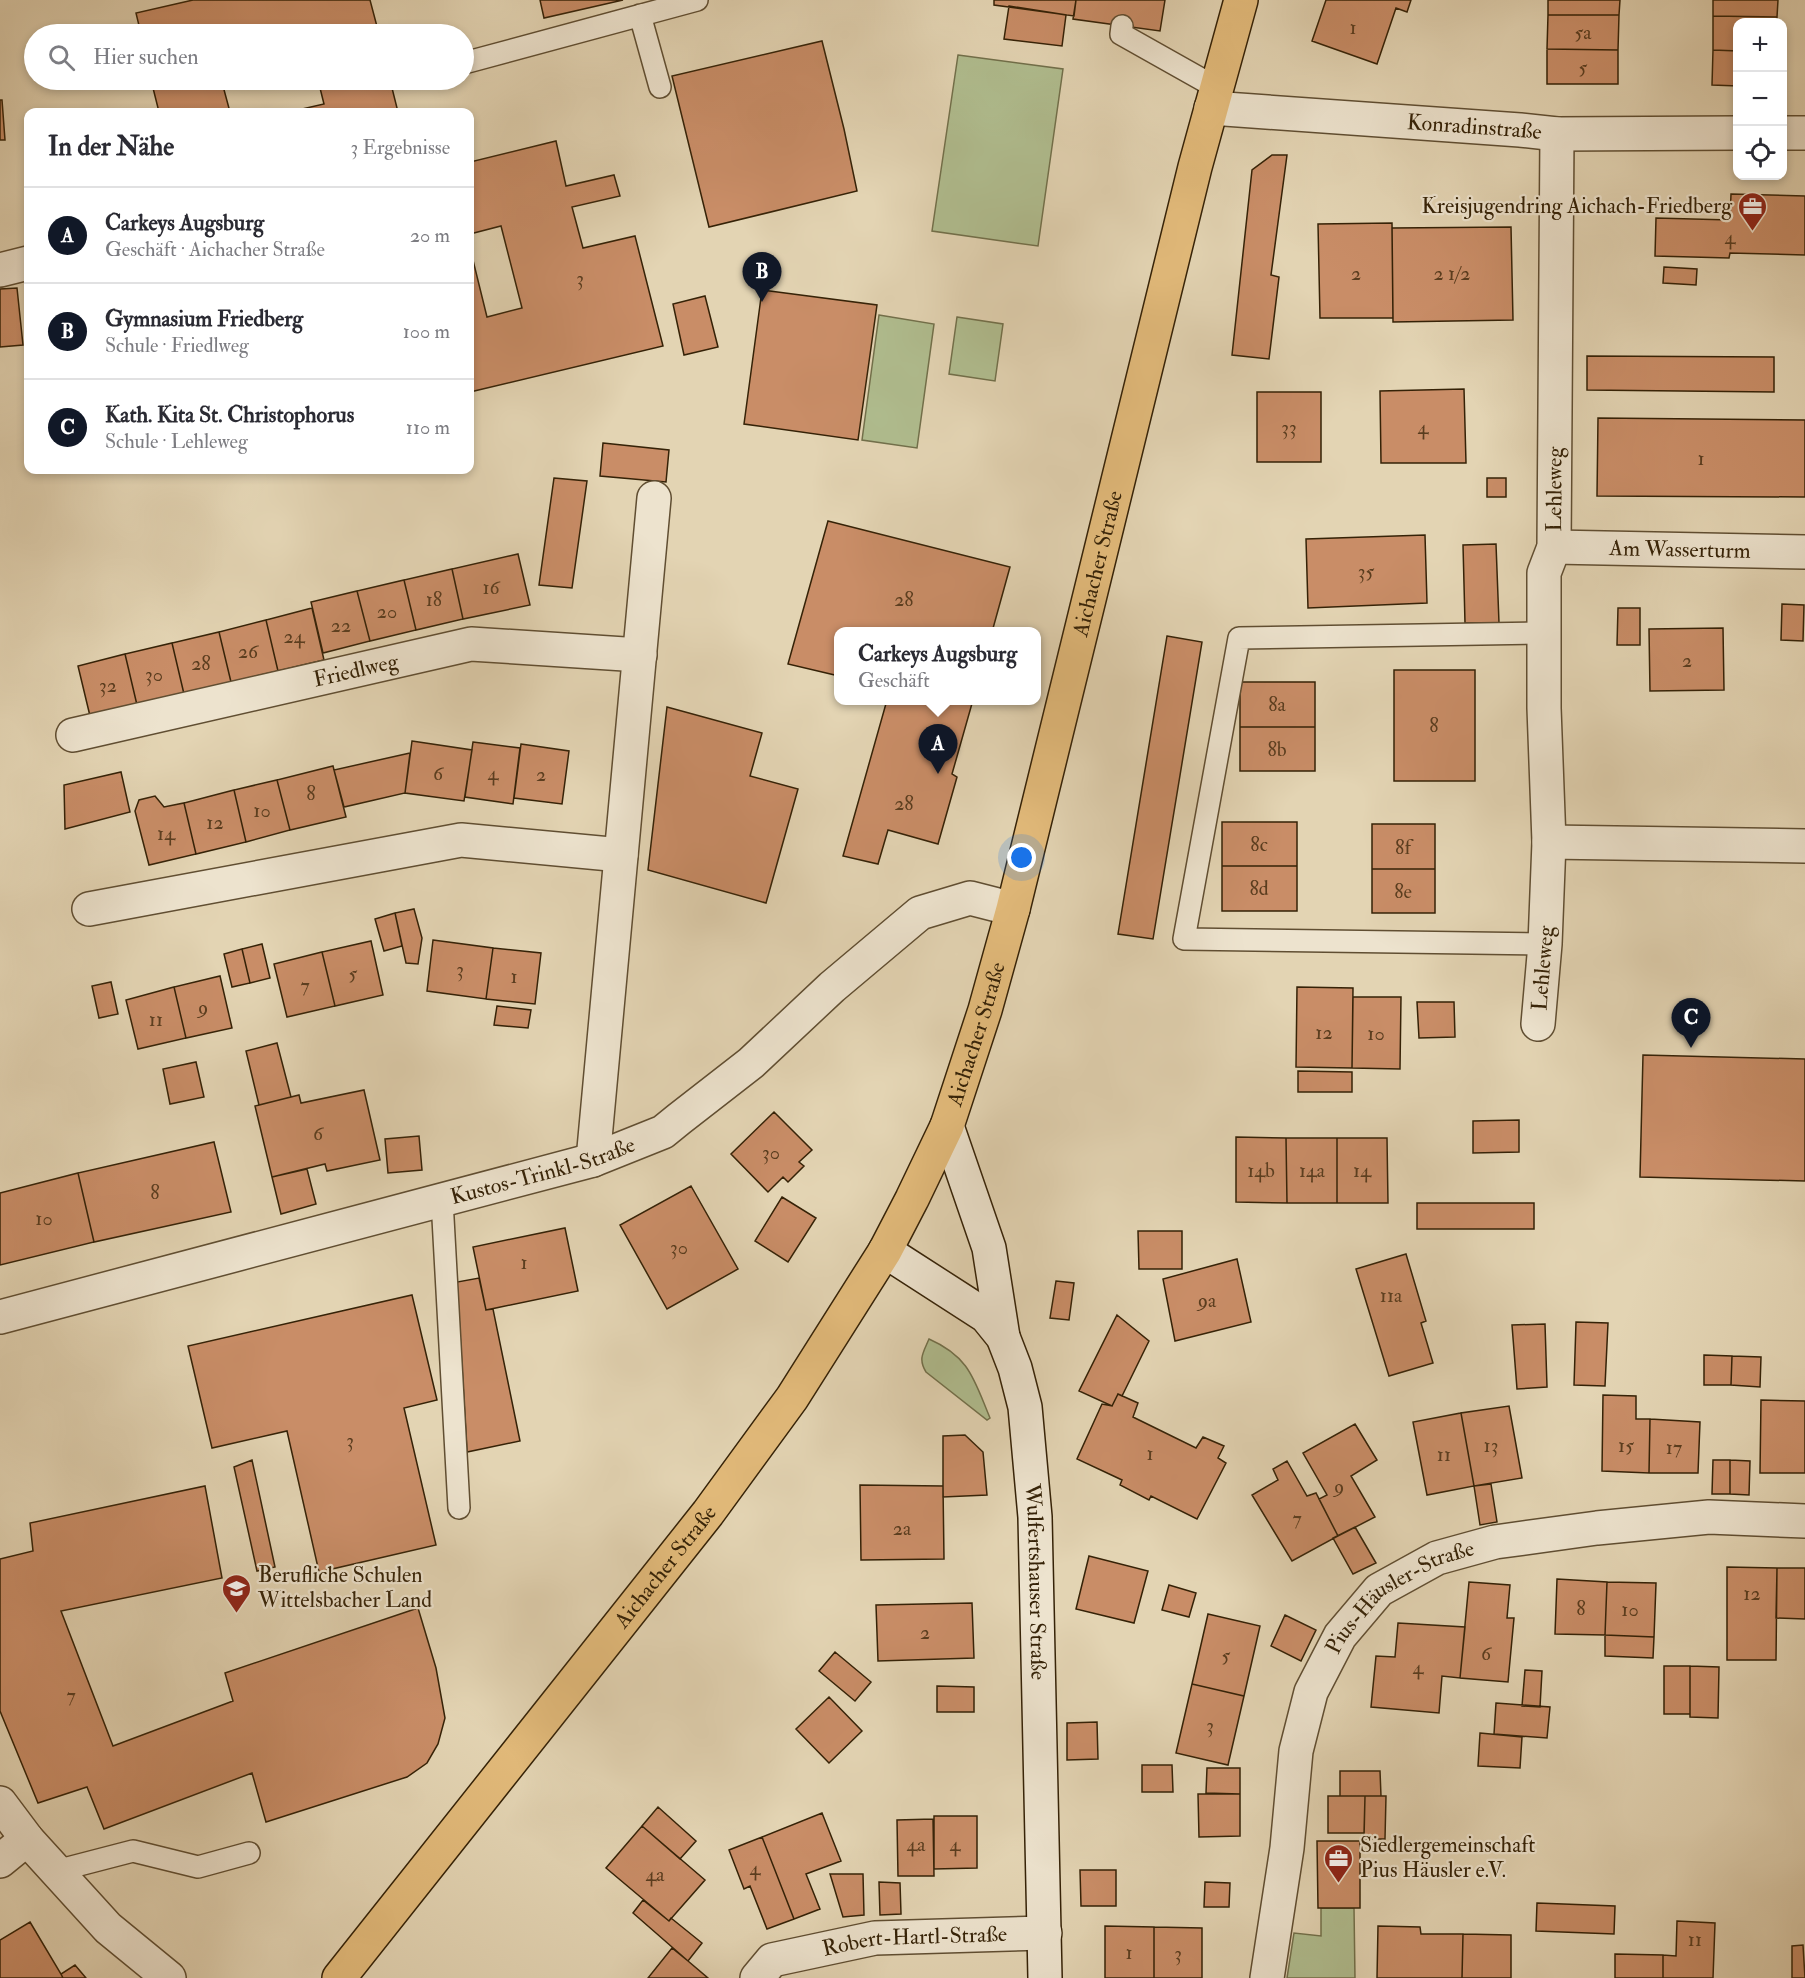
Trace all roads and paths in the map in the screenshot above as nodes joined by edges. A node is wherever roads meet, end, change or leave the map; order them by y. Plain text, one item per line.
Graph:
1 (697, 0) edge
2 (1241, 0) edge
3 (640, 15) junction
4 (1122, 26) dead end
5 (474, 60) edge
6 (660, 87) dead end
7 (1214, 98) junction
8 (1733, 133) edge
9 (1787, 133) edge
10 (1805, 133) edge
11 (1557, 134) junction
12 (24, 264) edge
13 (0, 270) edge
14 (654, 498) dead end
15 (1554, 547) junction
16 (1805, 552) edge
17 (1544, 633) junction
18 (640, 656) junction
19 (73, 735) dead end
20 (1549, 842) junction
21 (1805, 846) edge
22 (621, 855) junction
23 (89, 909) dead end
24 (1013, 909) junction
25 (1545, 944) junction
26 (1538, 1024) dead end
27 (947, 1126) junction
28 (593, 1160) junction
29 (442, 1200) junction
30 (885, 1251) junction
31 (0, 1317) edge
32 (1003, 1337) junction
33 (459, 1508) dead end
34 (1805, 1521) edge
35 (0, 1803) edge
36 (27, 1839) junction
37 (249, 1853) dead end
38 (0, 1861) edge
39 (56, 1871) junction
40 (1045, 1933) junction
41 (170, 1978) edge
42 (339, 1978) edge
43 (757, 1978) edge
44 (1045, 1978) edge
45 (1267, 1978) edge

1 - 3 lane
2 - 7 main road, Aichacher Straße
3 - 5 lane
3 - 6 lane
4 - 7 lane
7 - 11 street, Konradinstraße
7 - 24 main road, Aichacher Straße
8 - 11 street, Konradinstraße
9 - 10 street
11 - 15 street, Lehleweg
12 - 13 street
14 - 18 street
15 - 16 street, Am Wasserturm
15 - 17 street, Lehleweg
17 - 20 street, Lehleweg
17 - 25 lane
18 - 19 street, Friedlweg
18 - 22 street
20 - 21 street
20 - 25 street, Lehleweg
22 - 23 street
22 - 28 street
24 - 27 main road, Aichacher Straße
24 - 28 street, Kustos-Trinkl-Straße
25 - 26 street, Lehleweg
27 - 30 main road, Aichacher Straße
27 - 32 street, Aichacher Straße
28 - 29 street, Kustos-Trinkl-Straße
29 - 31 street, Kustos-Trinkl-Straße
29 - 33 lane
30 - 32 street, Wulfertshauser Straße
30 - 42 main road, Aichacher Straße
32 - 40 street, Wulfertshauser Straße
34 - 45 street, Pius-Häusler-Straße
35 - 36 street
36 - 38 street
36 - 39 street
37 - 39 lane
39 - 41 street
40 - 43 street, Robert-Hartl-Straße
40 - 44 street, Wulfertshauser Straße

